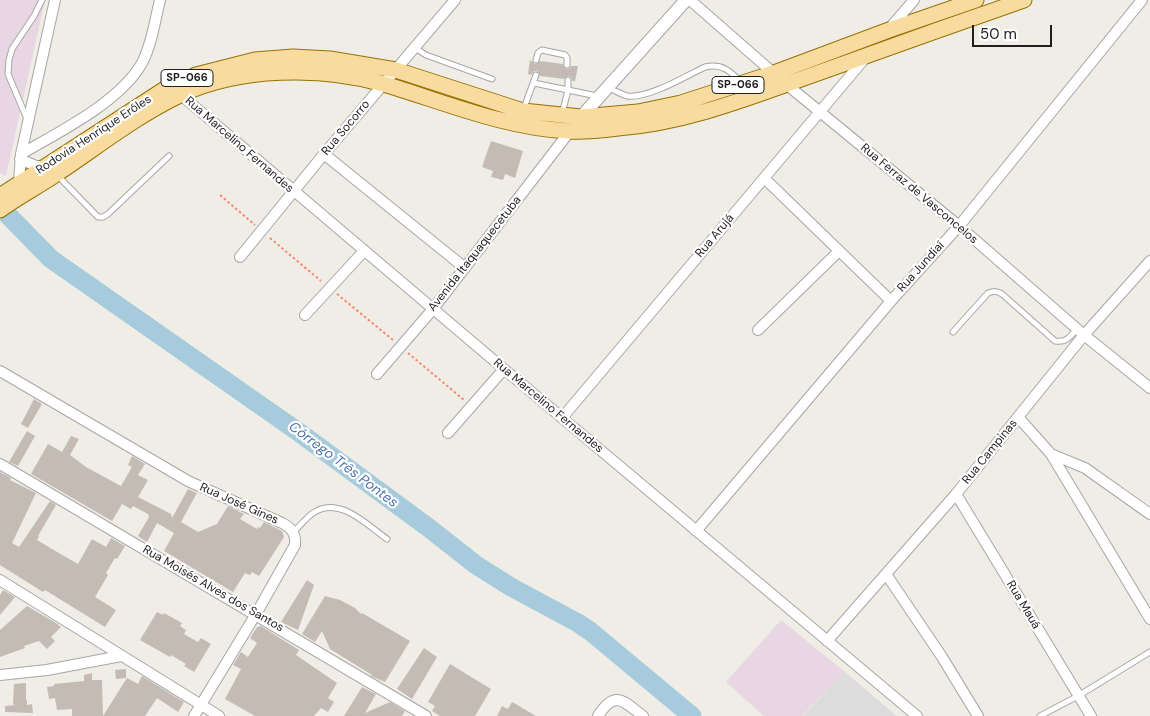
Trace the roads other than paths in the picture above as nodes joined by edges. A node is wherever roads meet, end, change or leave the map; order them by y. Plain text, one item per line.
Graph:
1 (42, 0) edge
2 (55, 0) edge
3 (160, 0) edge
4 (455, 0) edge
5 (686, 0) edge
6 (690, 0) edge
7 (914, 0) edge
8 (976, 0) edge
9 (1024, 0) edge
10 (1142, 0) edge
11 (889, 30) junction
12 (415, 47) junction
13 (867, 55) junction
14 (536, 60) dead end
15 (567, 65) dead end
16 (396, 70) junction
17 (774, 73) junction
18 (536, 75) dead end
19 (492, 79) dead end
20 (568, 80) dead end
21 (534, 83) junction
22 (742, 83) junction
23 (383, 84) junction
24 (786, 84) junction
25 (568, 90) junction
26 (604, 92) junction
27 (181, 95) junction
28 (523, 111) junction
29 (820, 112) junction
30 (562, 115) junction
31 (581, 117) junction
32 (28, 121) junction
33 (570, 131) junction
34 (324, 154) junction
35 (170, 156) dead end
36 (20, 157) junction
37 (51, 170) junction
38 (764, 178) junction
39 (11, 192) edge
40 (294, 192) junction
41 (0, 210) edge
42 (959, 226) junction
43 (364, 251) junction
44 (839, 251) junction
45 (240, 257) dead end
46 (1150, 260) edge
47 (465, 268) junction
48 (891, 301) junction
49 (433, 309) junction
50 (305, 315) dead end
51 (758, 330) dead end
52 (953, 332) dead end
53 (1080, 332) junction
54 (504, 369) junction
55 (0, 371) edge
56 (377, 374) dead end
57 (1150, 388) edge
58 (1018, 417) junction
59 (562, 418) junction
60 (448, 433) dead end
61 (1051, 454) junction
62 (0, 464) edge
63 (956, 494) junction
64 (1150, 514) edge
65 (696, 530) junction
66 (293, 532) junction
67 (387, 539) dead end
68 (886, 574) junction
69 (0, 580) edge
70 (256, 614) junction
71 (1150, 619) edge
72 (826, 641) junction
73 (1150, 652) edge
74 (121, 656) junction
75 (0, 675) edge
76 (1078, 696) junction
77 (201, 705) junction
78 (194, 716) edge
79 (220, 716) edge
80 (426, 716) edge
81 (598, 716) edge
82 (643, 716) edge
83 (917, 716) edge
84 (978, 716) edge
85 (1040, 716) edge
86 (1091, 716) edge

1 - 32 lane
2 - 32 street
3 - 36 street
4 - 12 street, Rua Socorro
5 - 26 street
6 - 17 street, Rua Ferraz de Vasconcelos
7 - 11 street
8 - 11 main road, SP-066
9 - 13 main road, SP-066
10 - 42 street, Rua Jundiaí
11 - 17 main road, SP-066
12 - 16 street, Rua Socorro
12 - 19 lane
13 - 24 main road, SP-066
13 - 29 street, Rua Arujá
14 - 15 lane
16 - 23 street, Rua Socorro
16 - 28 main road, SP-066
16 - 37 main road, Rodovia Henrique Eróles / SP-066
17 - 22 main road, SP-066
17 - 24 street, Rua Ferraz de Vasconcelos
18 - 21 lane
20 - 25 lane
21 - 25 lane
21 - 28 lane
22 - 26 lane
22 - 31 main road, SP-066
23 - 27 main road, Rodovia Henrique Eróles / SP-066
23 - 33 main road, SP-066
23 - 34 street, Rua Socorro
24 - 29 street, Rua Ferraz de Vasconcelos
24 - 33 main road, SP-066
25 - 26 lane
25 - 30 lane
26 - 31 street
27 - 37 main road, Rodovia Henrique Eróles / SP-066
27 - 40 street, Rua Marcelino Fernandes
28 - 30 main road, SP-066
29 - 38 street, Rua Arujá
29 - 42 street, Rua Ferraz de Vasconcelos
30 - 31 main road, SP-066
32 - 36 street
33 - 47 street, Avenida Itaquaquecetuba
34 - 40 street, Rua Socorro
34 - 47 street
35 - 37 lane
36 - 37 street
36 - 39 street
37 - 39 main road, Rodovia Henrique Eróles / SP-066
38 - 44 street
38 - 59 street, Rua Arujá
39 - 41 main road, Rodovia Henrique Eróles / SP-066
40 - 43 street, Rua Marcelino Fernandes
40 - 45 street, Rua Socorro
42 - 48 street, Rua Jundiaí
42 - 53 street, Rua Ferraz de Vasconcelos
43 - 49 street, Rua Marcelino Fernandes
43 - 50 street
44 - 48 street
44 - 51 street
46 - 53 street, Rua Campinas
47 - 49 street, Avenida Itaquaquecetuba
48 - 65 street, Rua Jundiaí
49 - 54 street, Rua Marcelino Fernandes
49 - 56 street, Avenida Itaquaquecetuba
52 - 53 lane
53 - 57 street, Rua Ferraz de Vasconcelos
53 - 58 street, Rua Campinas
54 - 59 street, Rua Marcelino Fernandes
54 - 60 street
55 - 66 street, Rua José Gines
58 - 61 street
58 - 63 street, Rua Campinas
59 - 65 street, Rua Marcelino Fernandes
61 - 64 street
61 - 71 street
62 - 70 street, Rua Moisés Alves dos Santos
63 - 68 street, Rua Campinas
63 - 76 street, Rua Mauá
65 - 72 street, Rua Marcelino Fernandes
66 - 67 lane
66 - 70 street
68 - 72 street, Rua Campinas
68 - 84 street
69 - 74 street
70 - 77 street
70 - 80 street, Rua Moisés Alves dos Santos
72 - 83 street, Rua Marcelino Fernandes
73 - 76 lane
74 - 75 street
74 - 77 street
76 - 85 lane
76 - 86 street, Rua Mauá
77 - 78 street
77 - 79 street
81 - 82 street

